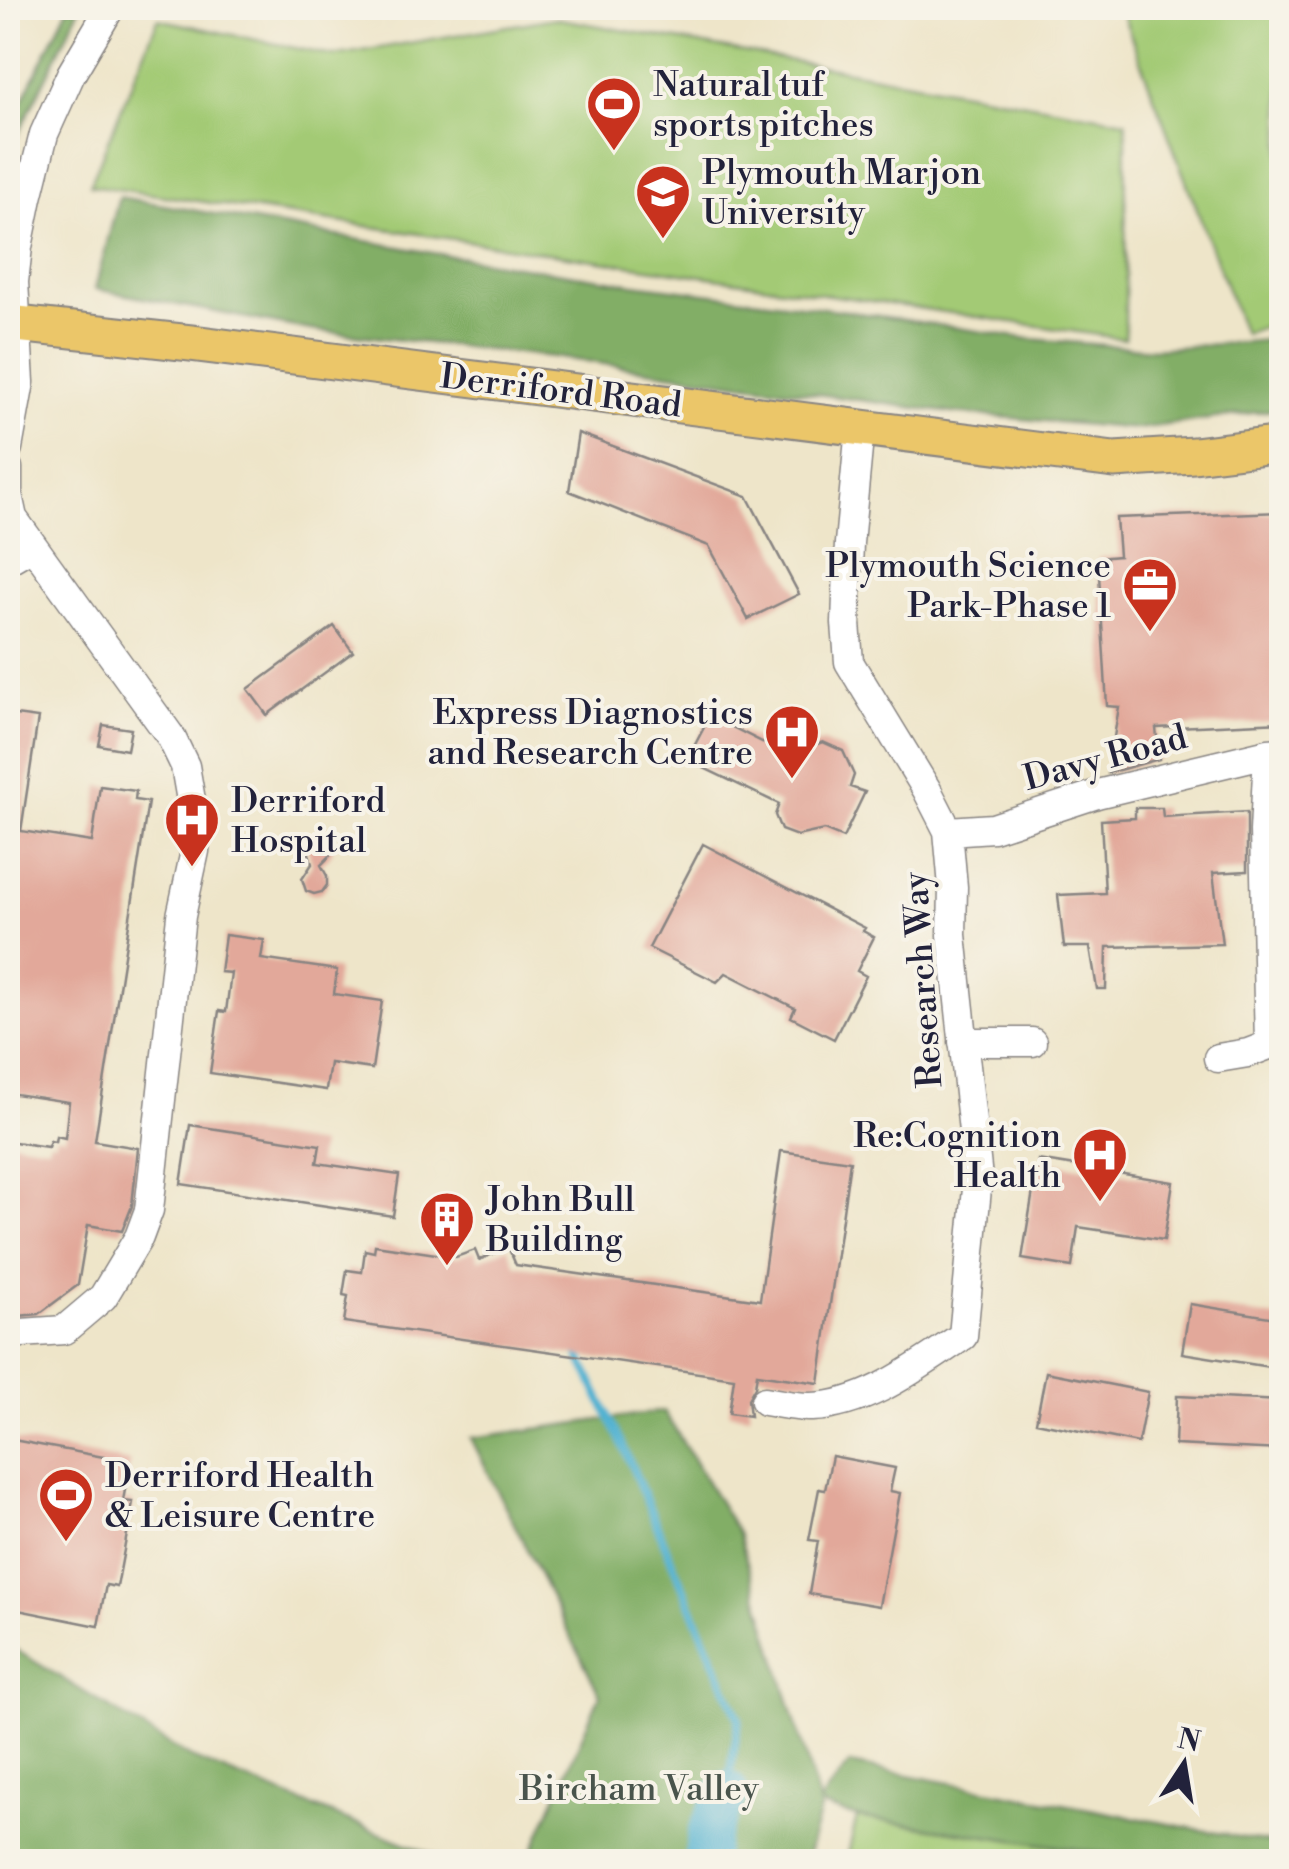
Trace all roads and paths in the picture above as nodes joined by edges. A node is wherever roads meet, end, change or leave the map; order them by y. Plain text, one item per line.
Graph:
1 (110, 8) edge
2 (12, 323) edge
3 (860, 428) junction
4 (1282, 444) edge
5 (8, 448) edge
6 (8, 468) edge
7 (10, 520) edge
8 (20, 553) edge
9 (1275, 753) edge
10 (948, 830) junction
11 (964, 1042) junction
12 (1032, 1042) dead end
13 (1218, 1058) dead end
14 (8, 1334) edge
15 (765, 1401) dead end

1 - 2 street
2 - 3 main road, Derriford Road
2 - 5 street
3 - 4 main road, Derriford Road
3 - 10 street, Research Way
6 - 7 street
7 - 8 street
8 - 14 street
9 - 10 street, Davy Road
9 - 13 street
10 - 11 street, Research Way
11 - 12 street
11 - 15 street, Research Way

